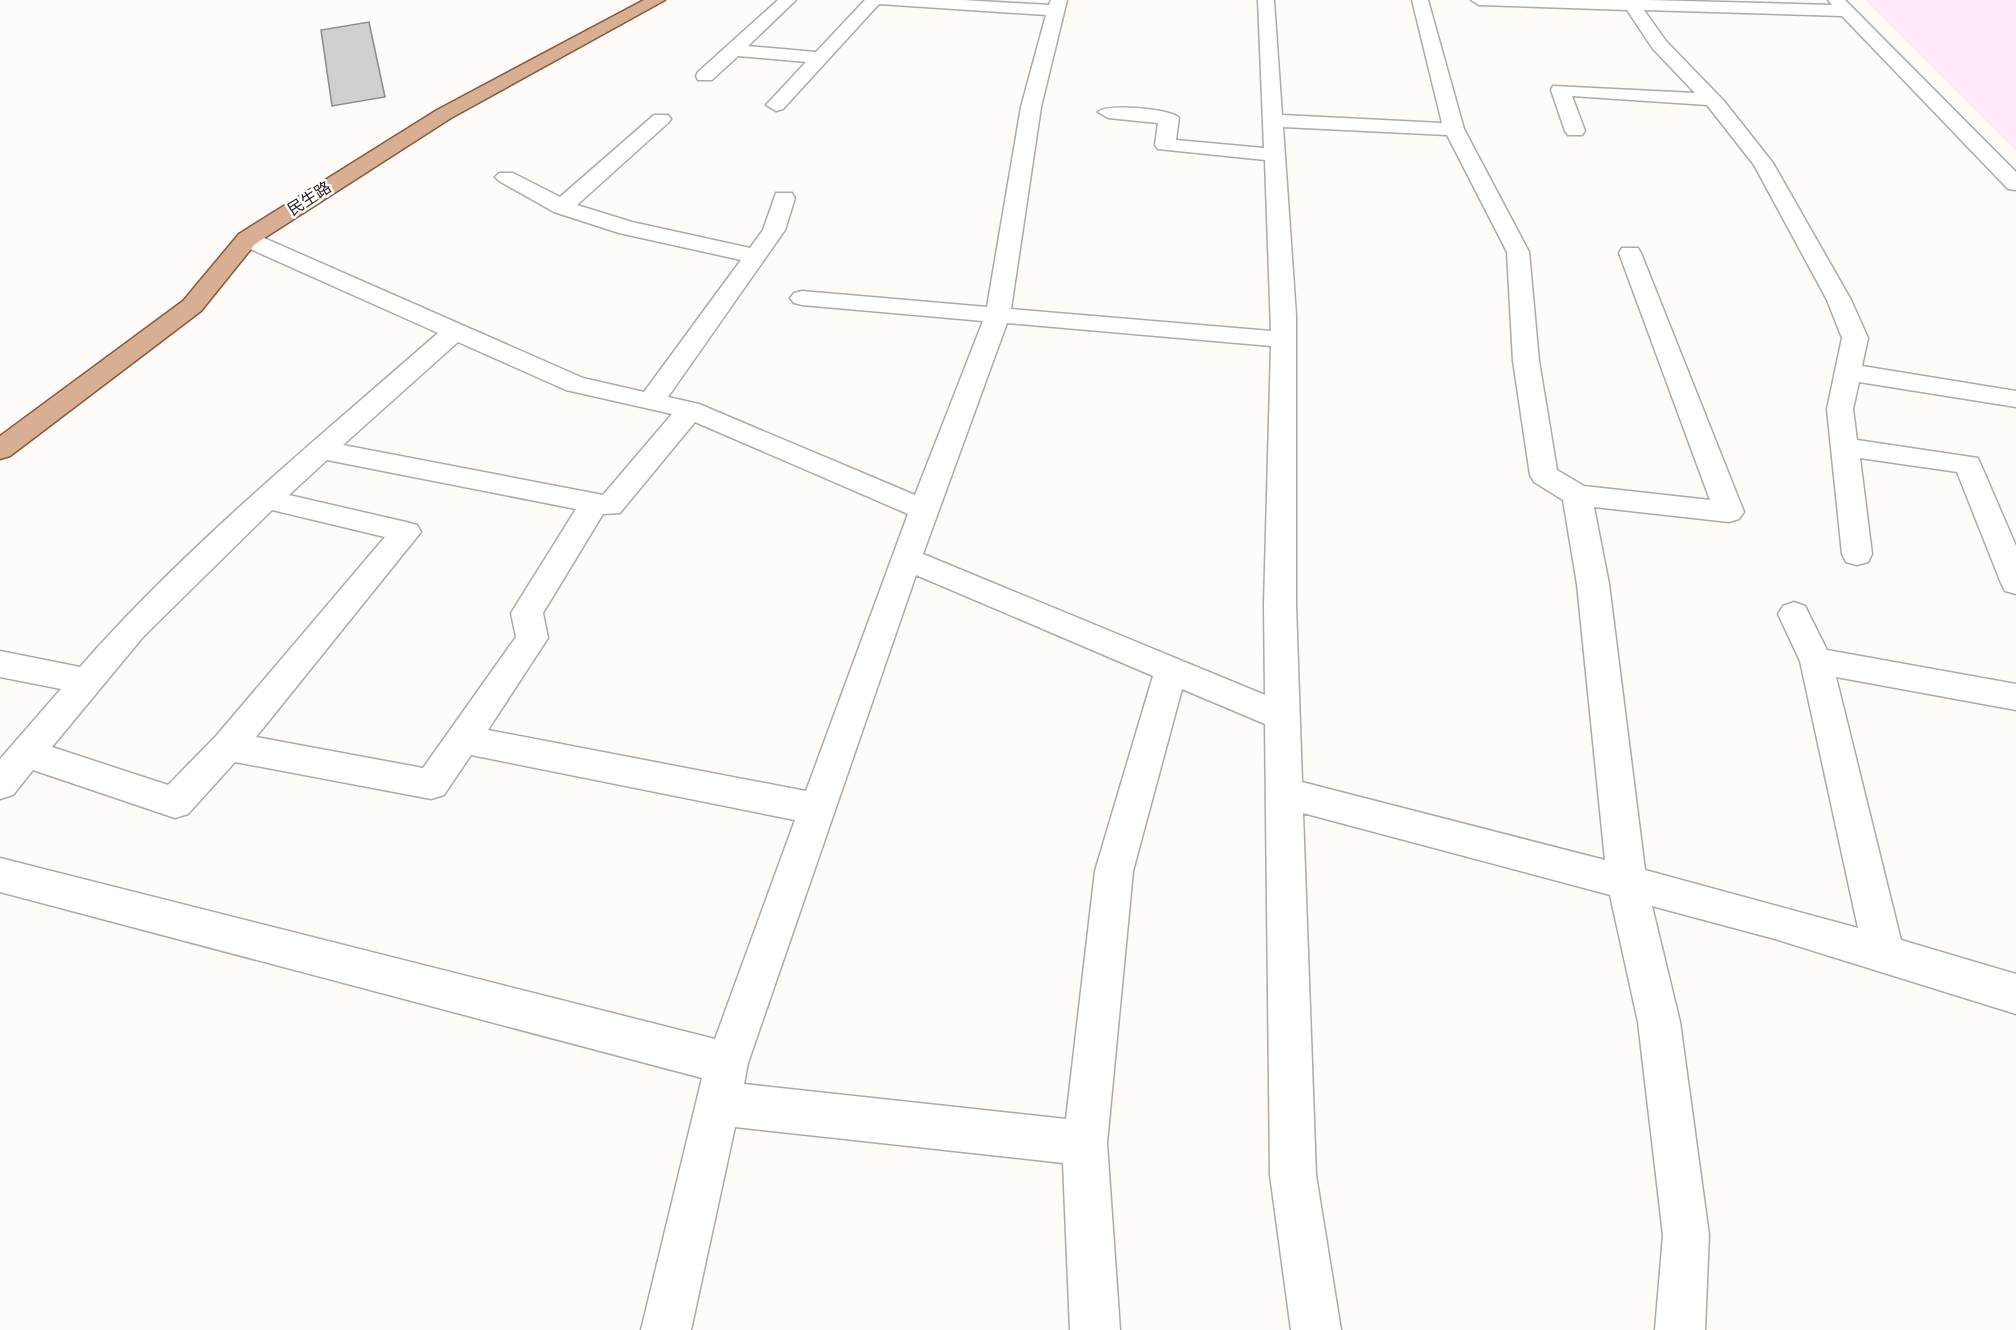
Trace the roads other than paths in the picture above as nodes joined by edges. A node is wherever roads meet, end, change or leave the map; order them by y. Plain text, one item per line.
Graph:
1 (657, 0) edge
2 (788, 0) edge
3 (874, 0) edge
4 (883, 0) edge
5 (1266, 0) edge
6 (1420, 0) edge
7 (1479, 0) edge
8 (1632, 4) junction
9 (1057, 5) edge
10 (1841, 5) edge
11 (734, 50) junction
12 (822, 58) junction
13 (705, 76) dead end
14 (1712, 99) junction
15 (776, 105) dead end
16 (1108, 112) dead end
17 (661, 119) dead end
18 (1272, 121) junction
19 (1454, 129) junction
20 (1575, 131) dead end
21 (1275, 155) junction
22 (506, 177) dead end
23 (2016, 184) edge
24 (784, 198) dead end
25 (562, 207) junction
26 (247, 239) junction
27 (1630, 253) dead end
28 (755, 256) junction
29 (802, 298) dead end
30 (998, 315) junction
31 (455, 331) junction
32 (1283, 340) junction
33 (1848, 372) junction
34 (2016, 399) edge
35 (651, 401) junction
36 (690, 410) junction
37 (1845, 447) junction
38 (0, 450) edge
39 (320, 450) junction
40 (1577, 495) junction
41 (266, 499) junction
42 (595, 503) junction
43 (924, 510) junction
44 (1857, 554) dead end
45 (906, 559) junction
46 (2016, 583) edge
47 (1794, 614) dead end
48 (1816, 661) junction
49 (0, 664) edge
50 (1171, 670) junction
51 (88, 681) junction
52 (2016, 697) edge
53 (1283, 717) junction
54 (464, 739) junction
55 (228, 746) junction
56 (27, 753) junction
57 (0, 784) edge
58 (1284, 793) junction
59 (817, 809) junction
60 (0, 875) edge
61 (1628, 883) junction
62 (1884, 954) junction
63 (2016, 994) edge
64 (722, 1083) junction
65 (1085, 1143) junction
66 (666, 1330) edge
67 (1095, 1330) edge
68 (1316, 1330) edge
69 (1680, 1330) edge

1 - 26 main road, 民生路
2 - 11 street
3 - 12 street
4 - 9 street
5 - 18 street
6 - 19 street
7 - 8 street
8 - 10 street
8 - 14 street
9 - 30 street
10 - 23 street
11 - 12 street
11 - 13 street
12 - 15 street
14 - 20 street
14 - 33 street
16 - 21 street
17 - 25 street
18 - 19 street
18 - 21 street
19 - 40 street
21 - 32 street
22 - 25 street
24 - 28 street
25 - 28 street
26 - 31 street
26 - 38 main road, 民生路
27 - 40 street
28 - 35 street
29 - 30 street
30 - 32 street
30 - 43 street
31 - 35 street
31 - 39 street
32 - 53 street
33 - 34 street
33 - 37 street
35 - 36 street
36 - 42 street
36 - 43 street
37 - 44 street
37 - 46 street
39 - 41 street
39 - 42 street
40 - 61 street
41 - 51 street
41 - 55 street
42 - 54 street
43 - 45 street
45 - 50 street
45 - 59 street
47 - 48 street
48 - 52 street
48 - 62 street
49 - 51 street
50 - 53 street
50 - 65 street
51 - 56 street
53 - 58 street
54 - 55 street
54 - 59 street
55 - 56 street
56 - 57 street
58 - 61 street
58 - 68 street
59 - 64 street
60 - 64 street
61 - 62 street
61 - 69 street
62 - 63 street
64 - 65 street
64 - 66 street
65 - 67 street

